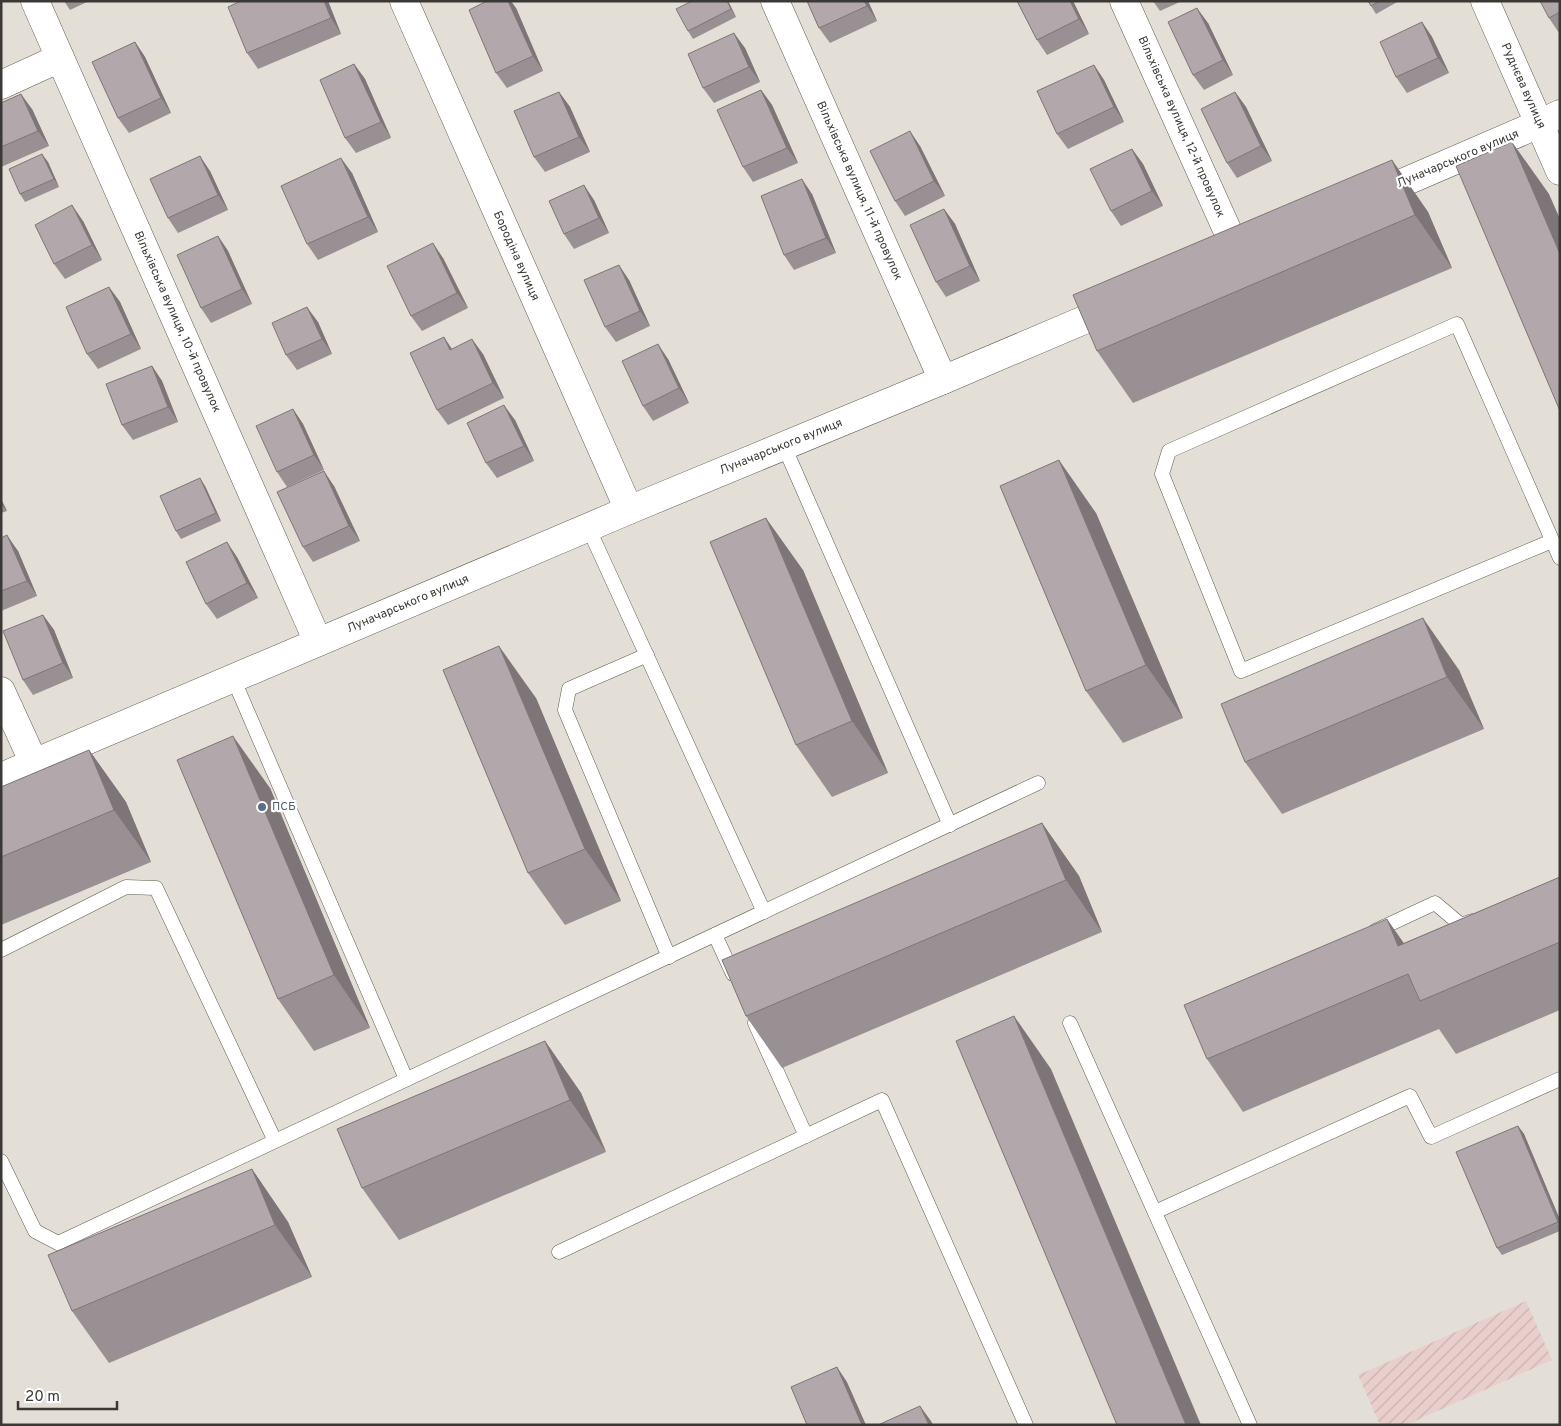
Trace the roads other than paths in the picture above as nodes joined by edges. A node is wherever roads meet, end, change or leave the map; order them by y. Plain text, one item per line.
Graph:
1 (35, 1) edge
2 (404, 1) edge
3 (775, 1) edge
4 (1124, 1) edge
5 (1485, 1) edge
6 (60, 58) junction
7 (1, 85) edge
8 (1550, 119) edge
9 (1560, 171) edge
10 (1348, 207) edge
11 (1212, 265) edge
12 (1140, 296) edge
13 (943, 380) junction
14 (784, 446) junction
15 (629, 510) junction
16 (588, 528) junction
17 (1552, 541) junction
18 (1560, 558) edge
19 (318, 642) junction
20 (647, 655) junction
21 (233, 678) junction
22 (1, 691) edge
23 (34, 763) junction
24 (1, 777) edge
25 (1038, 783) dead end
26 (950, 825) junction
27 (764, 912) junction
28 (1488, 915) edge
29 (715, 935) junction
30 (1364, 936) edge
31 (1, 950) edge
32 (669, 956) junction
33 (739, 987) edge
34 (751, 1014) edge
35 (1070, 1023) dead end
36 (1560, 1078) edge
37 (406, 1079) junction
38 (806, 1136) junction
39 (275, 1141) junction
40 (1, 1161) edge
41 (1155, 1212) junction
42 (559, 1252) dead end
43 (1026, 1425) edge
44 (1250, 1425) edge

1 - 6 street, Вільхівська вулиця, 10-й провулок
2 - 15 street, Бородіна вулиця
3 - 13 street, Вільхівська вулиця, 11-й провулок
4 - 11 street, Вільхівська вулиця, 12-й провулок
5 - 8 street, Руднєва вулиця
6 - 7 street
6 - 19 street, Вільхівська вулиця, 10-й провулок
8 - 9 street, Руднєва вулиця
8 - 10 street, Луначарського вулиця
12 - 13 street, Луначарського вулиця
13 - 14 street, Луначарського вулиця
14 - 15 street, Луначарського вулиця
14 - 26 lane
15 - 16 street, Луначарського вулиця
16 - 19 street, Луначарського вулиця
16 - 20 lane
17 - 17 lane
17 - 18 lane
19 - 21 street, Луначарського вулиця
20 - 27 lane
20 - 32 lane
21 - 23 street, Луначарського вулиця
21 - 37 lane
22 - 23 street
23 - 24 street, Луначарського вулиця
25 - 26 lane
26 - 27 lane
27 - 29 lane
28 - 30 lane
29 - 32 lane
29 - 33 lane
31 - 39 lane
32 - 37 lane
34 - 38 lane
35 - 41 lane
36 - 41 lane
37 - 39 lane
38 - 42 lane
38 - 43 lane
39 - 40 lane
41 - 44 lane

